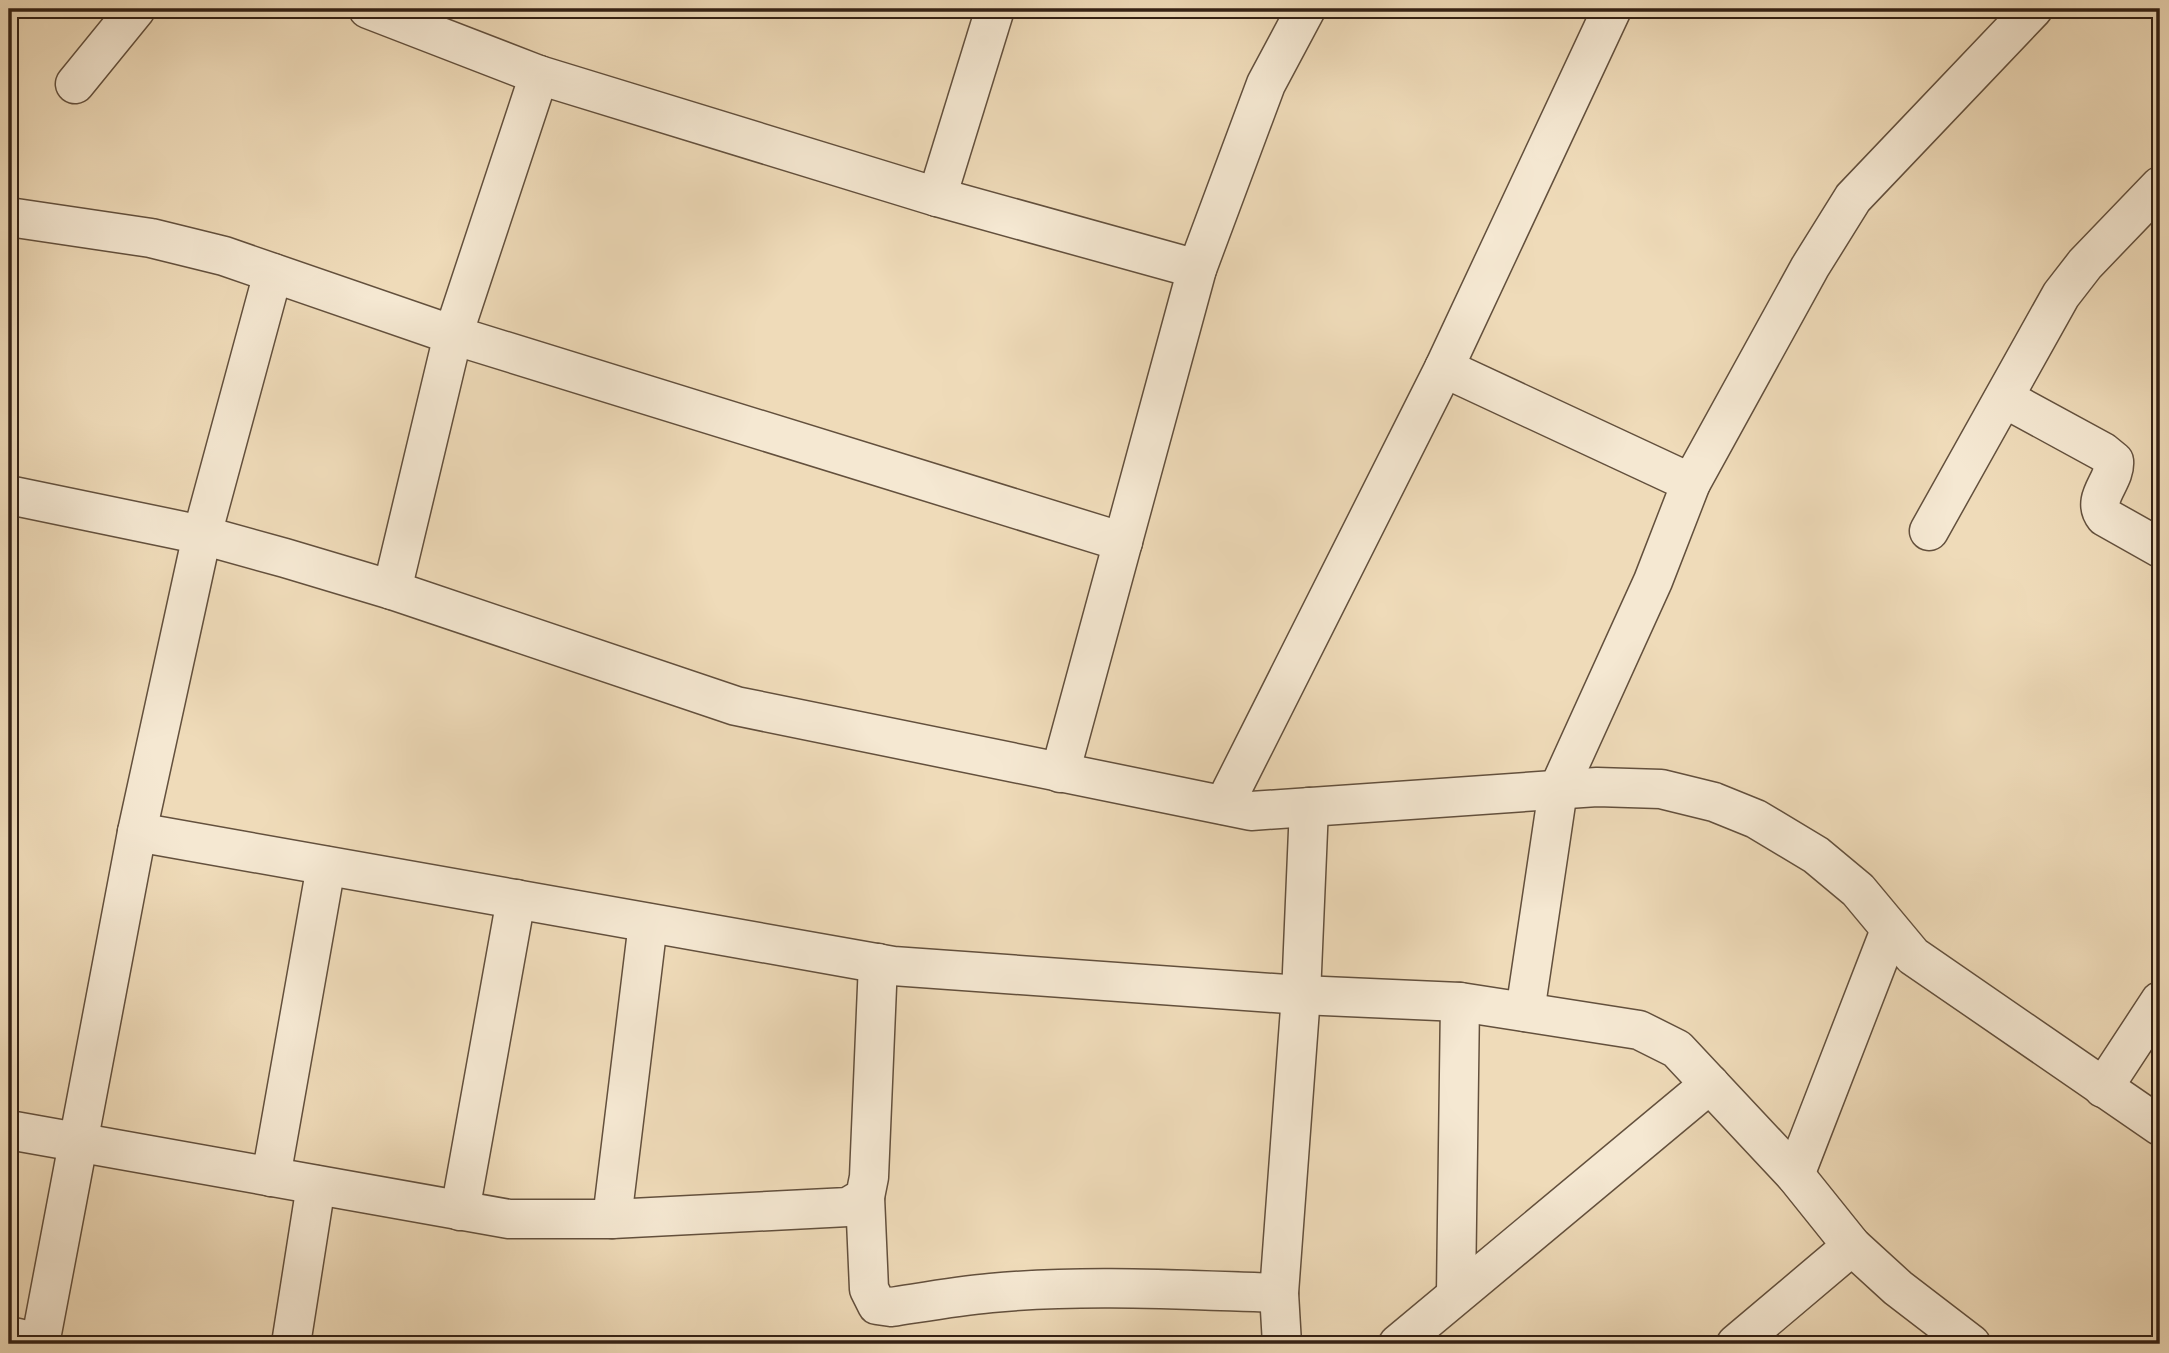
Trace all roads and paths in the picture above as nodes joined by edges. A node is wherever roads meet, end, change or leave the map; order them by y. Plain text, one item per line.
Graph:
1 (136, 9) edge
2 (368, 9) edge
3 (995, 9) edge
4 (1306, 9) edge
5 (1612, 9) edge
6 (2033, 9) edge
7 (539, 75) junction
8 (75, 84) dead end
9 (2160, 186) edge
10 (937, 197) junction
11 (9, 217) edge
12 (1197, 269) junction
13 (273, 273) junction
14 (453, 335) junction
15 (1444, 369) junction
16 (2004, 398) junction
17 (1691, 483) junction
18 (9, 495) edge
19 (1929, 531) dead end
20 (202, 535) junction
21 (1123, 542) junction
22 (2160, 548) edge
23 (392, 590) junction
24 (1060, 773) junction
25 (1559, 790) junction
26 (1223, 805) junction
27 (1308, 807) junction
28 (137, 832) junction
29 (326, 866) junction
30 (516, 899) junction
31 (648, 923) junction
32 (1890, 930) junction
33 (878, 963) junction
34 (1301, 995) junction
35 (2160, 1001) edge
36 (1460, 1002) junction
37 (1525, 1012) junction
38 (1710, 1084) junction
39 (2103, 1088) junction
40 (2160, 1126) edge
41 (9, 1130) edge
42 (78, 1143) junction
43 (1795, 1175) junction
44 (271, 1177) junction
45 (316, 1185) junction
46 (865, 1197) junction
47 (460, 1211) junction
48 (612, 1219) junction
49 (1852, 1245) junction
50 (1279, 1293) junction
51 (1456, 1293) junction
52 (30, 1341) edge
53 (291, 1344) edge
54 (1282, 1344) edge
55 (1398, 1344) edge
56 (1736, 1344) edge
57 (1970, 1344) edge

1 - 8 street
2 - 7 street
3 - 10 street
4 - 12 street
5 - 15 street
6 - 17 street
7 - 10 street
7 - 14 street
9 - 16 street
10 - 12 street
11 - 13 street
12 - 21 street
13 - 14 street
13 - 20 street
14 - 21 street
14 - 23 street
15 - 17 street
15 - 26 street
16 - 19 street
16 - 22 street
17 - 25 street
18 - 20 street
20 - 23 street
20 - 28 street
21 - 24 street
23 - 24 street
24 - 26 street
25 - 27 street
25 - 32 street
25 - 37 street
26 - 27 street
27 - 34 street
28 - 29 street
28 - 42 street
29 - 30 street
29 - 44 street
30 - 31 street
30 - 47 street
31 - 33 street
31 - 48 street
32 - 39 street
32 - 43 street
33 - 34 street
33 - 46 street
34 - 36 street
34 - 50 street
35 - 39 street
36 - 37 street
36 - 51 street
37 - 38 street
38 - 43 street
38 - 51 street
39 - 40 street
41 - 42 street
42 - 44 street
42 - 52 street
43 - 49 street
44 - 45 street
45 - 47 street
45 - 53 street
46 - 48 street
46 - 50 street
47 - 48 street
49 - 56 street
49 - 57 street
50 - 54 street
51 - 55 street

